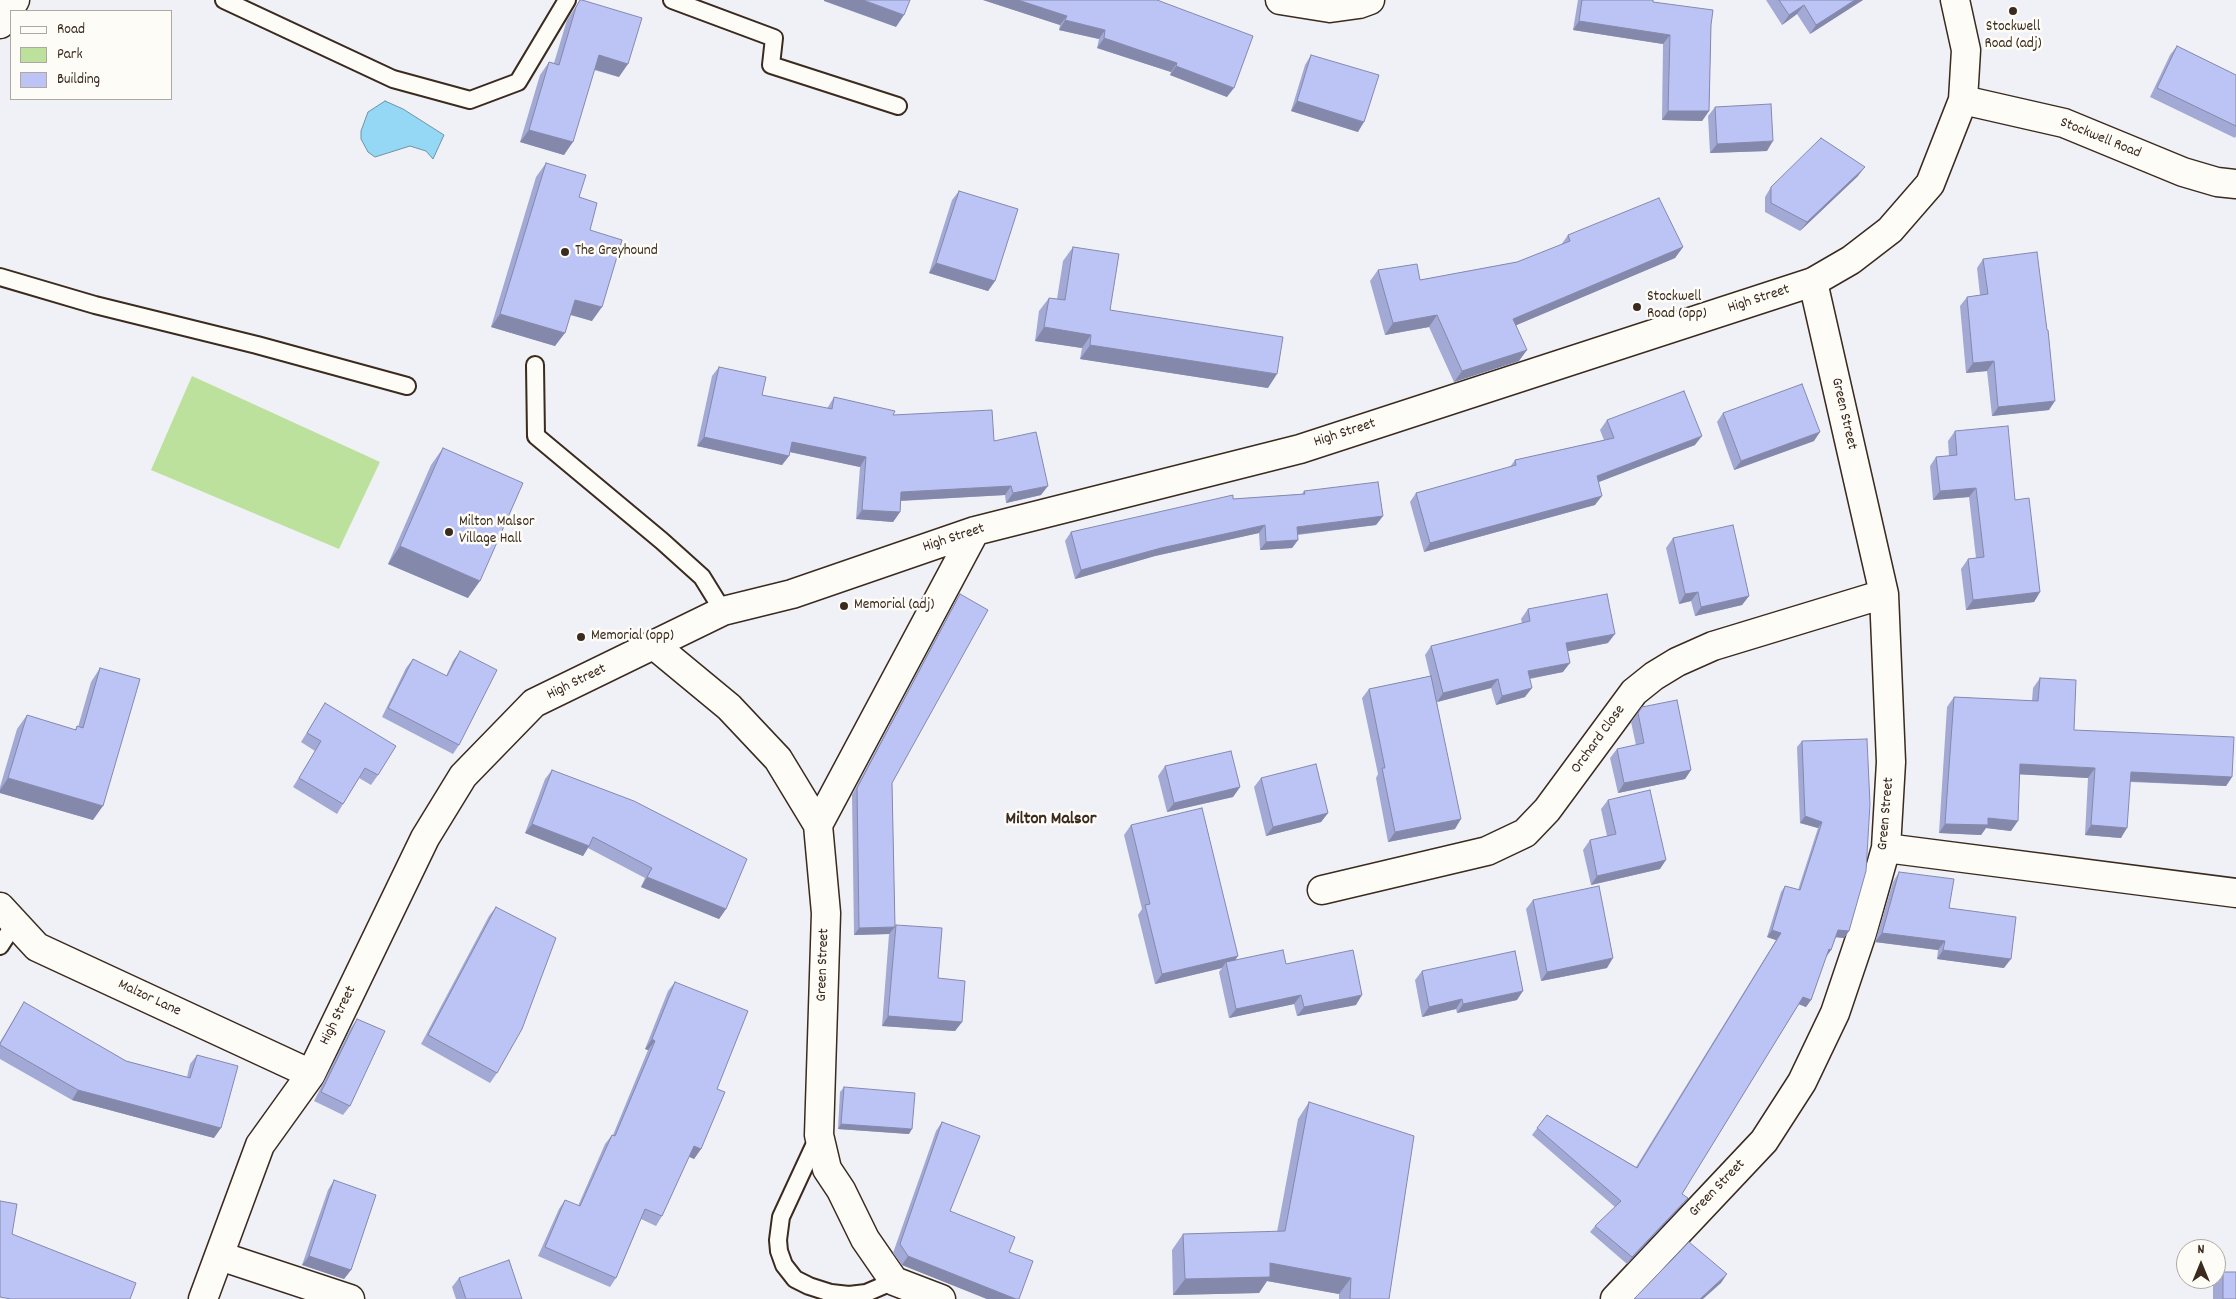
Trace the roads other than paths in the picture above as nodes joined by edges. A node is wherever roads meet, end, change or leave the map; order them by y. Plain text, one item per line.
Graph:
1 (16, 0) edge
2 (224, 0) edge
3 (568, 0) edge
4 (672, 0) edge
5 (1280, 0) edge
6 (1370, 0) edge
7 (1955, 0) edge
8 (0, 24) edge
9 (1963, 100) junction
10 (898, 106) dead end
11 (2236, 184) edge
12 (0, 277) edge
13 (1813, 282) junction
14 (536, 365) dead end
15 (407, 386) dead end
16 (975, 531) junction
17 (1884, 594) junction
18 (723, 611) junction
19 (654, 645) junction
20 (818, 825) junction
21 (1886, 848) junction
22 (1322, 890) dead end
23 (2236, 892) edge
24 (8, 915) edge
25 (0, 946) edge
26 (311, 1074) junction
27 (819, 1135) junction
28 (220, 1256) junction
29 (894, 1281) junction
30 (203, 1299) edge
31 (350, 1299) edge
32 (941, 1299) edge
33 (1614, 1299) edge

1 - 8 street
2 - 3 lane
4 - 10 lane
5 - 6 street
7 - 9 street, High Street
9 - 11 street, Stockwell Road
9 - 13 street, High Street
12 - 15 lane
13 - 16 street, High Street
13 - 17 street, Green Street
14 - 18 lane
16 - 18 street, High Street
16 - 20 street
17 - 21 street, Green Street
17 - 22 street, Orchard Close
18 - 19 street, High Street
19 - 20 street, Green Street
19 - 26 street, High Street
20 - 27 street, Green Street
21 - 23 street
21 - 33 street, Green Street
24 - 25 lane
24 - 26 street, Malzor Lane
26 - 28 street, High Street
27 - 29 street, Green Street
27 - 29 lane
28 - 30 street, High Street
28 - 31 street
29 - 32 street

